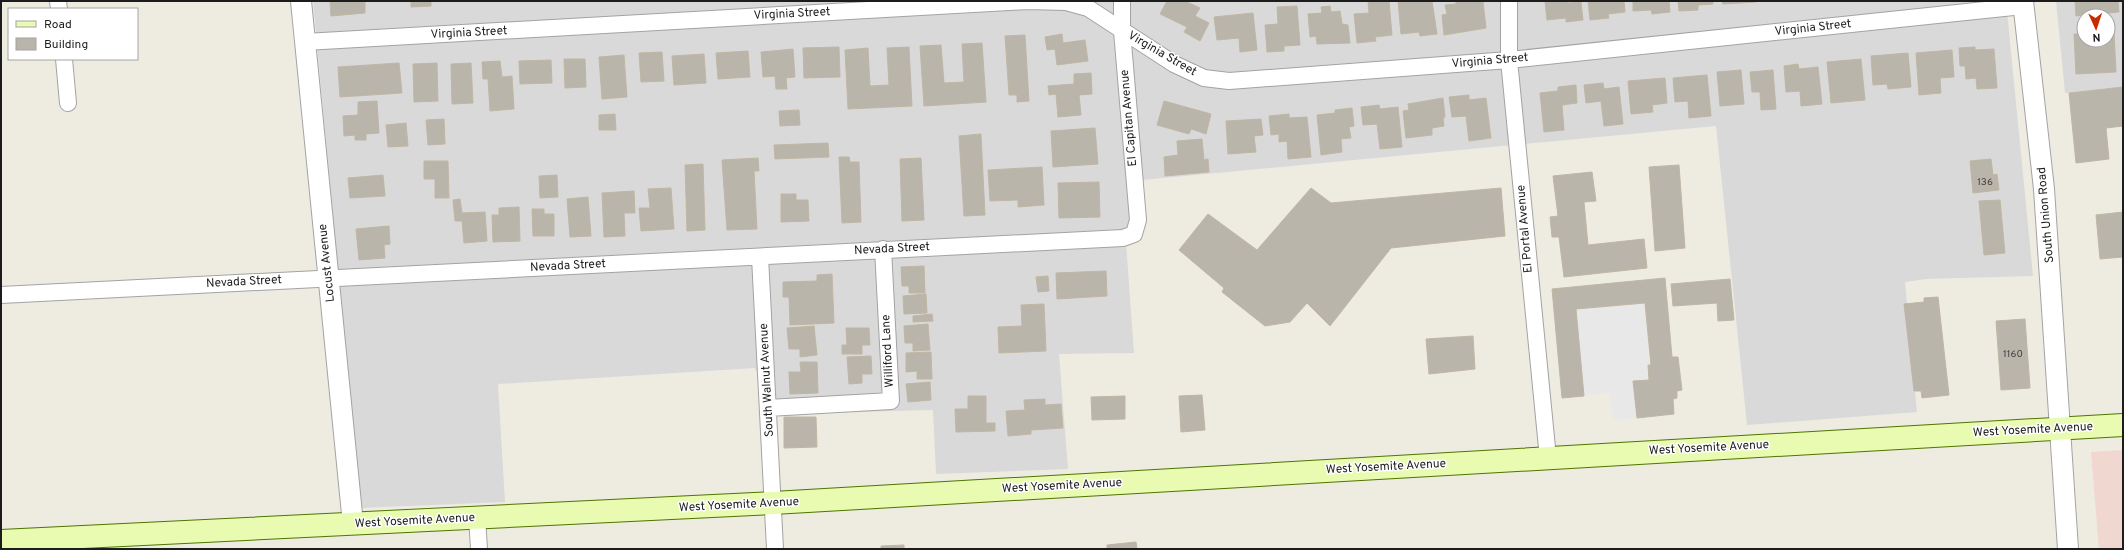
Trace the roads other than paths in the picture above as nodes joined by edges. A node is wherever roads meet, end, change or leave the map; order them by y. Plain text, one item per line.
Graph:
1 (301, 1) edge
2 (1122, 1) edge
3 (1509, 1) edge
4 (2023, 3) edge
5 (1122, 31) junction
6 (305, 42) junction
7 (64, 60) edge
8 (1509, 60) junction
9 (68, 103) dead end
10 (1134, 234) joint
11 (883, 249) junction
12 (760, 257) junction
13 (328, 277) junction
14 (1, 295) edge
15 (768, 408) junction
16 (2123, 425) edge
17 (2062, 430) junction
18 (1548, 458) junction
19 (773, 503) junction
20 (477, 517) junction
21 (353, 524) junction
22 (1, 541) edge
23 (479, 549) edge
24 (775, 549) edge
25 (2068, 549) edge

1 - 6 street, Locust Avenue
2 - 5 street, El Capitan Avenue
3 - 8 street, El Portal Avenue
4 - 8 street, Virginia Street
4 - 17 street, South Union Road
5 - 6 street, Virginia Street
5 - 8 street, Virginia Street
5 - 10 street, El Capitan Avenue
6 - 13 street, Locust Avenue
7 - 9 street
8 - 18 street, El Portal Avenue
10 - 11 street, Nevada Street
11 - 12 street, Nevada Street
11 - 15 street, Williford Lane
12 - 13 street, Nevada Street
12 - 15 street, South Walnut Avenue
13 - 14 street, Nevada Street
13 - 21 street, Locust Avenue
15 - 19 street, South Walnut Avenue
16 - 17 main road, West Yosemite Avenue
17 - 18 main road, West Yosemite Avenue
17 - 25 street, South Union Road
18 - 19 main road, West Yosemite Avenue
19 - 20 main road, West Yosemite Avenue
19 - 24 street, South Walnut Avenue
20 - 21 main road, West Yosemite Avenue
20 - 23 street
21 - 22 main road, West Yosemite Avenue

